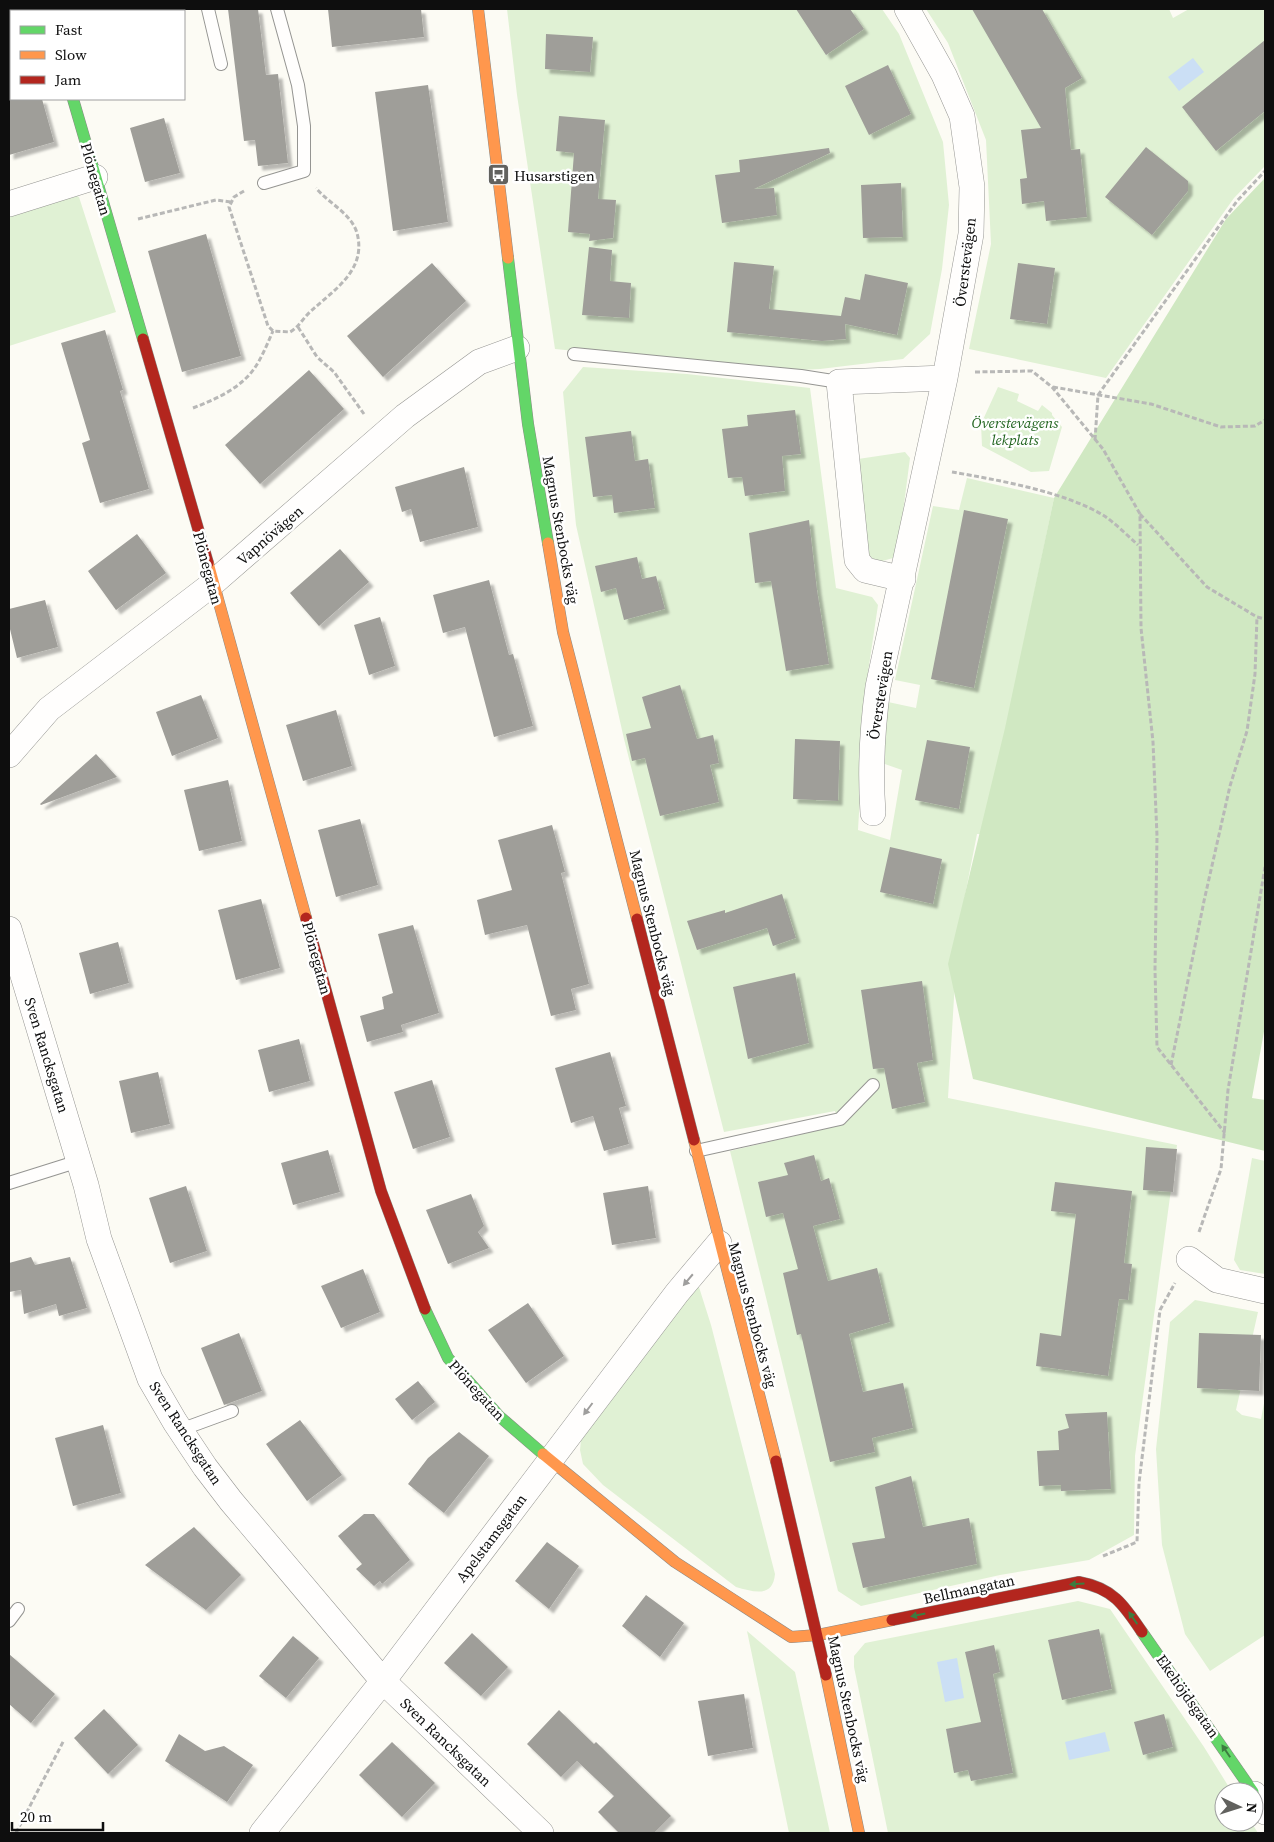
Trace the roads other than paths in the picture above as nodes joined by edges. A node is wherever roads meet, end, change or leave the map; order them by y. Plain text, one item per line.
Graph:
1 (208, 9) edge
2 (276, 9) edge
3 (478, 9) edge
4 (907, 9) edge
5 (221, 64) dead end
6 (73, 100) edge
7 (95, 177) junction
8 (264, 183) road end
9 (9, 204) edge
10 (517, 348) junction
11 (574, 354) dead end
12 (945, 378) junction
13 (839, 382) junction
14 (903, 579) junction
15 (212, 584) junction
16 (9, 755) edge
17 (873, 814) dead end
18 (9, 929) edge
19 (873, 1085) dead end
20 (696, 1151) junction
21 (79, 1161) junction
22 (9, 1184) edge
23 (719, 1243) junction
24 (1189, 1259) road end
25 (1265, 1291) edge
26 (232, 1411) dead end
27 (180, 1430) junction
28 (549, 1460) junction
29 (1121, 1601) joint
30 (18, 1609) dead end
31 (9, 1621) edge
32 (818, 1635) junction
33 (383, 1681) junction
34 (1245, 1782) edge
35 (262, 1833) edge
36 (541, 1833) edge
37 (859, 1833) edge

1 - 5 lane
2 - 8 lane
3 - 10 street, Magnus Stenbocks väg
4 - 12 street, Överstevägen
6 - 7 street, Plönegatan
7 - 9 street
7 - 15 street, Plönegatan
10 - 15 street, Vapnövägen
10 - 20 street, Magnus Stenbocks väg
11 - 13 lane
12 - 13 street
12 - 14 street, Överstevägen
13 - 14 street
14 - 17 street, Överstevägen
15 - 16 street, Vapnövägen
15 - 28 street, Plönegatan
18 - 21 street, Sven Rancksgatan
19 - 20 lane
20 - 23 street, Magnus Stenbocks väg
21 - 22 lane
21 - 27 street, Sven Rancksgatan
23 -> 28 street, Apelstamsgatan
23 - 32 street, Magnus Stenbocks väg
24 - 25 street
26 - 27 lane
27 - 33 street, Sven Rancksgatan
28 - 32 street, Plönegatan
28 - 33 street, Apelstamsgatan
29 -> 32 street, Bellmangatan
34 -> 29 street, Ekehöjdsgatan
30 - 31 lane
32 - 37 street, Magnus Stenbocks väg
33 - 35 street, Apelstamsgatan
33 - 36 street, Sven Rancksgatan

